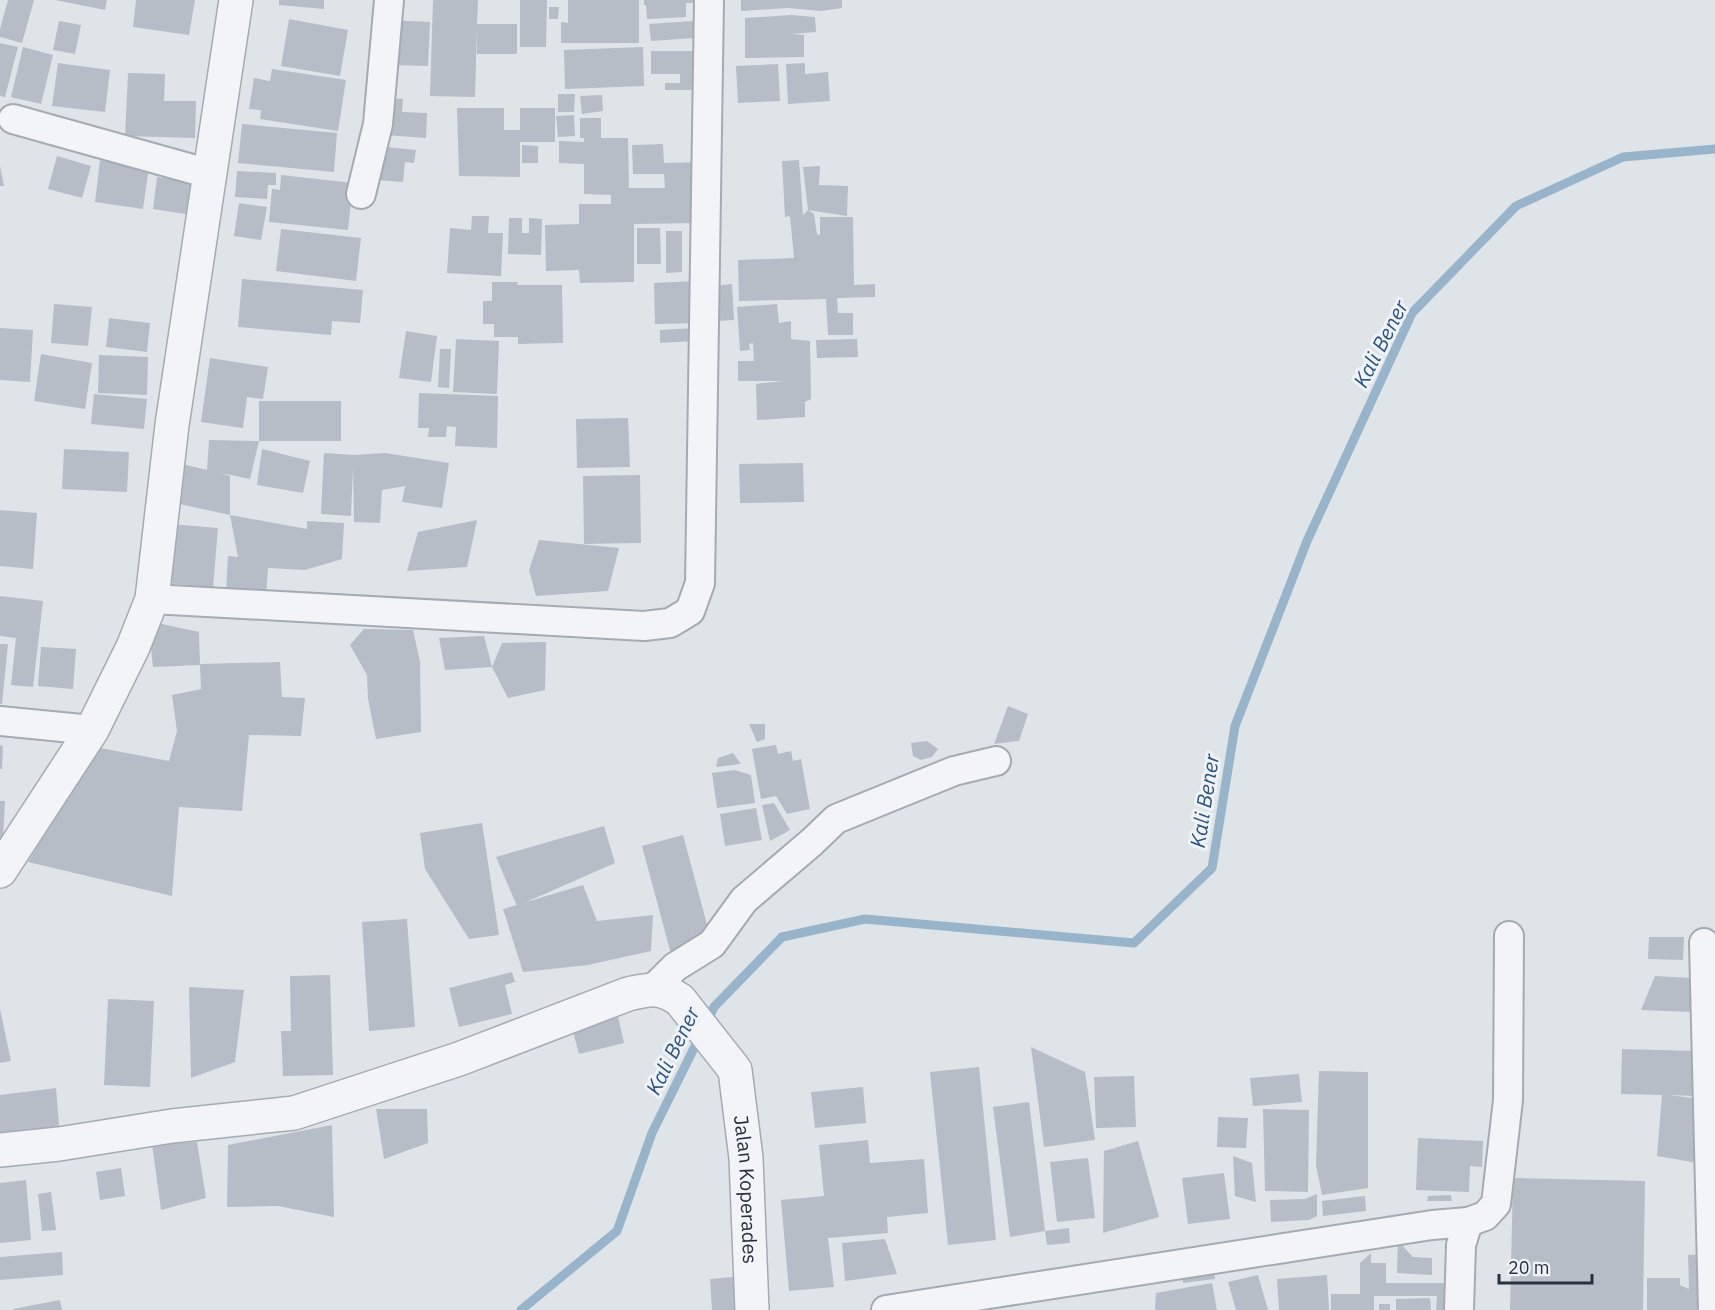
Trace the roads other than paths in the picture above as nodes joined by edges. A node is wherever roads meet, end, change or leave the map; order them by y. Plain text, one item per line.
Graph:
1 (236, 0) edge
2 (389, 0) edge
3 (709, 0) edge
4 (13, 119) dead end
5 (210, 174) junction
6 (361, 194) dead end
7 (152, 599) junction
8 (0, 721) edge
9 (92, 730) junction
10 (996, 761) dead end
11 (0, 872) edge
12 (1509, 936) dead end
13 (1704, 943) dead end
14 (661, 990) junction
15 (0, 1150) edge
16 (1468, 1222) junction
17 (957, 1305) edge
18 (752, 1310) edge
19 (886, 1310) edge
20 (1459, 1310) edge
21 (1713, 1310) edge

1 - 5 street
2 - 6 street
3 - 7 street
4 - 5 street
5 - 7 street
7 - 9 street
8 - 9 street
9 - 11 street
10 - 14 street
12 - 16 street
13 - 21 street
14 - 15 street
14 - 18 street, Jalan Koperades
16 - 17 street
16 - 20 street
17 - 19 street

